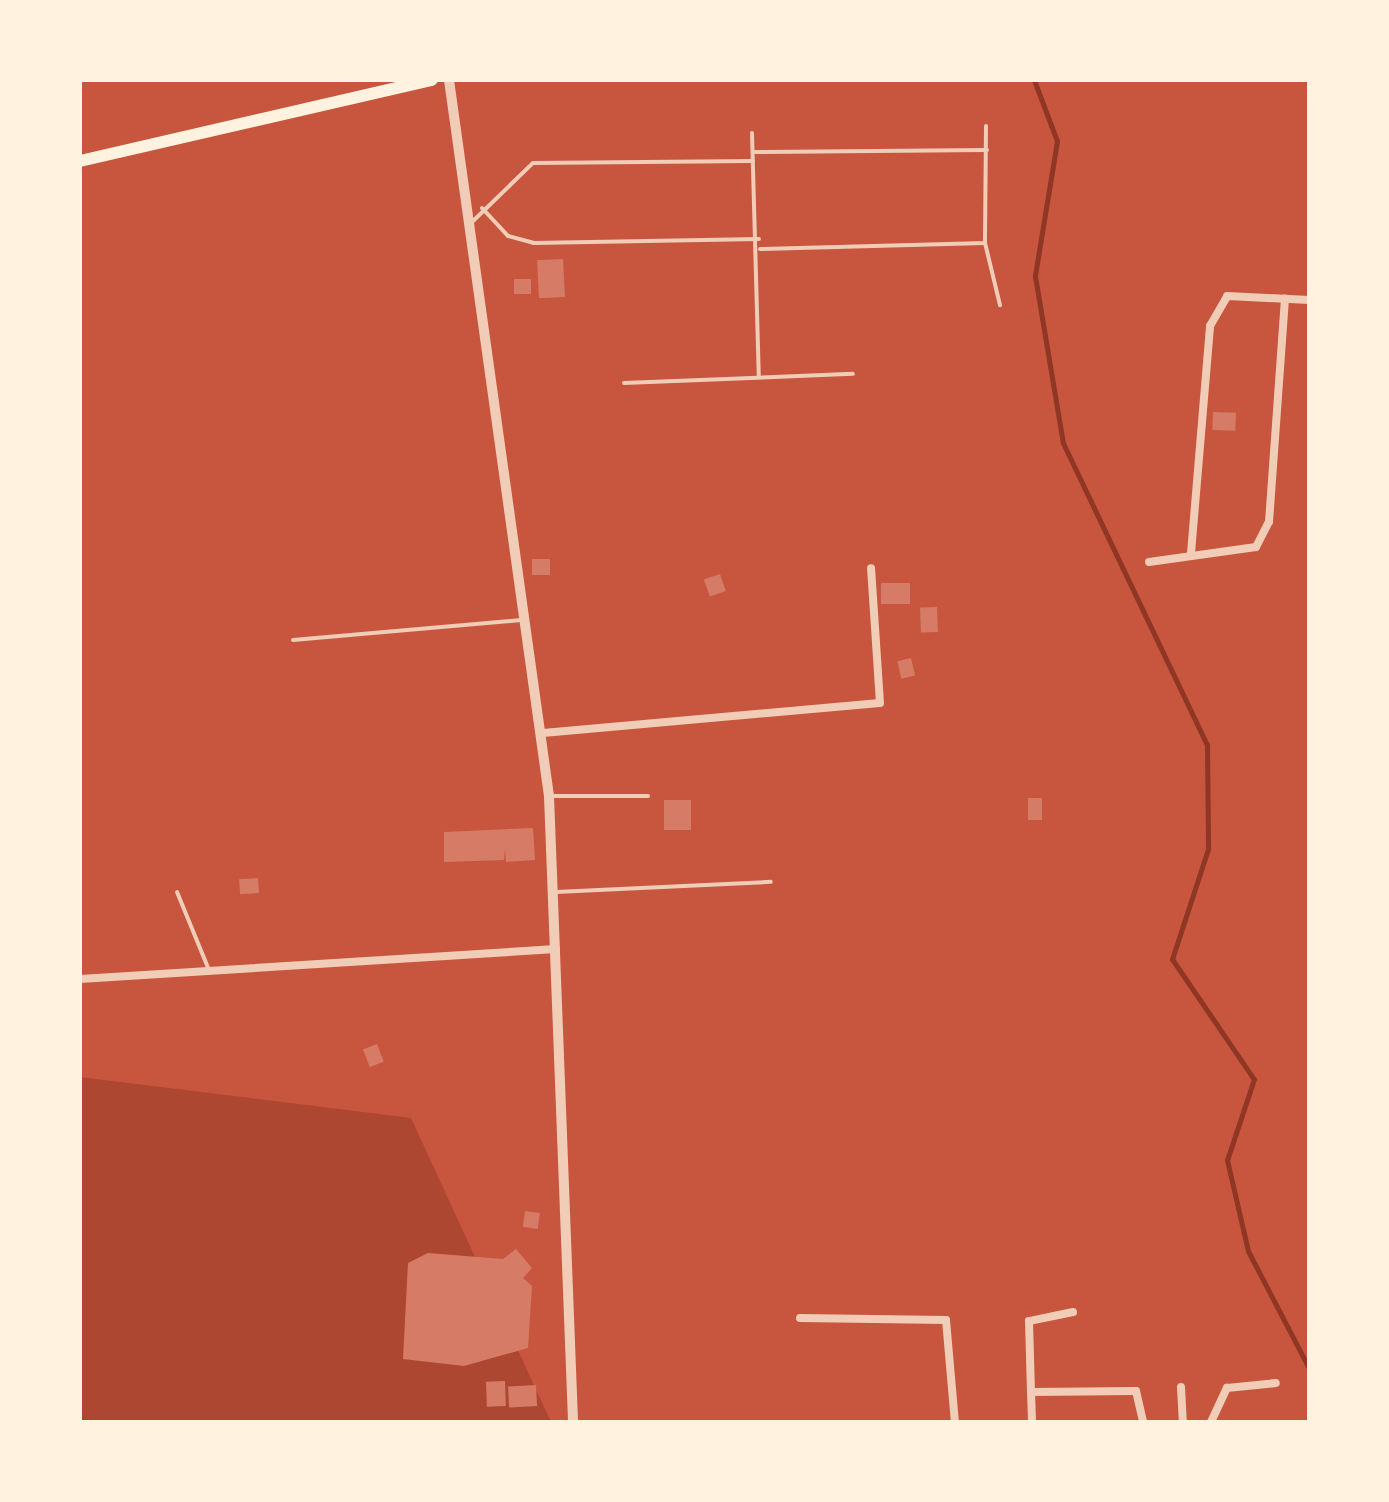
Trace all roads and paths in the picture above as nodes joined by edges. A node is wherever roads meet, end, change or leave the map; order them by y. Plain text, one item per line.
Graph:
1 (432, 80) edge
2 (449, 80) edge
3 (986, 126) dead end
4 (752, 133) dead end
5 (987, 150) junction
6 (754, 152) junction
7 (80, 161) edge
8 (754, 161) junction
9 (482, 208) junction
10 (471, 223) junction
11 (759, 239) junction
12 (986, 244) junction
13 (760, 249) junction
14 (1285, 298) junction
15 (1309, 300) edge
16 (1000, 305) dead end
17 (852, 374) dead end
18 (760, 376) junction
19 (624, 382) dead end
20 (1191, 553) junction
21 (1149, 562) dead end
22 (872, 568) dead end
23 (526, 620) junction
24 (293, 640) dead end
25 (543, 733) junction
26 (549, 796) junction
27 (648, 796) dead end
28 (771, 882) dead end
29 (177, 892) dead end
30 (554, 892) junction
31 (556, 949) junction
32 (209, 970) junction
33 (80, 979) edge
34 (1073, 1312) dead end
35 (800, 1318) dead end
36 (1276, 1384) dead end
37 (1181, 1387) dead end
38 (1031, 1392) junction
39 (573, 1422) edge
40 (956, 1422) edge
41 (1032, 1422) edge
42 (1143, 1422) edge
43 (1183, 1422) edge
44 (1211, 1422) edge

1 - 7 main road
2 - 10 street
3 - 5 lane
4 - 6 lane
5 - 6 lane
5 - 12 lane
6 - 8 lane
8 - 9 lane
8 - 11 lane
9 - 10 lane
9 - 11 lane
10 - 23 street
11 - 13 lane
12 - 13 lane
12 - 16 lane
13 - 18 lane
14 - 15 street
14 - 20 street
14 - 20 street
17 - 18 lane
18 - 19 lane
20 - 21 street
22 - 25 street
23 - 24 lane
23 - 25 street
25 - 26 street
26 - 27 lane
26 - 30 street
28 - 30 lane
29 - 32 lane
30 - 31 street
31 - 32 street
31 - 39 street
32 - 33 street
34 - 38 street
35 - 40 street
36 - 44 street
37 - 43 street
38 - 41 street
38 - 42 street

